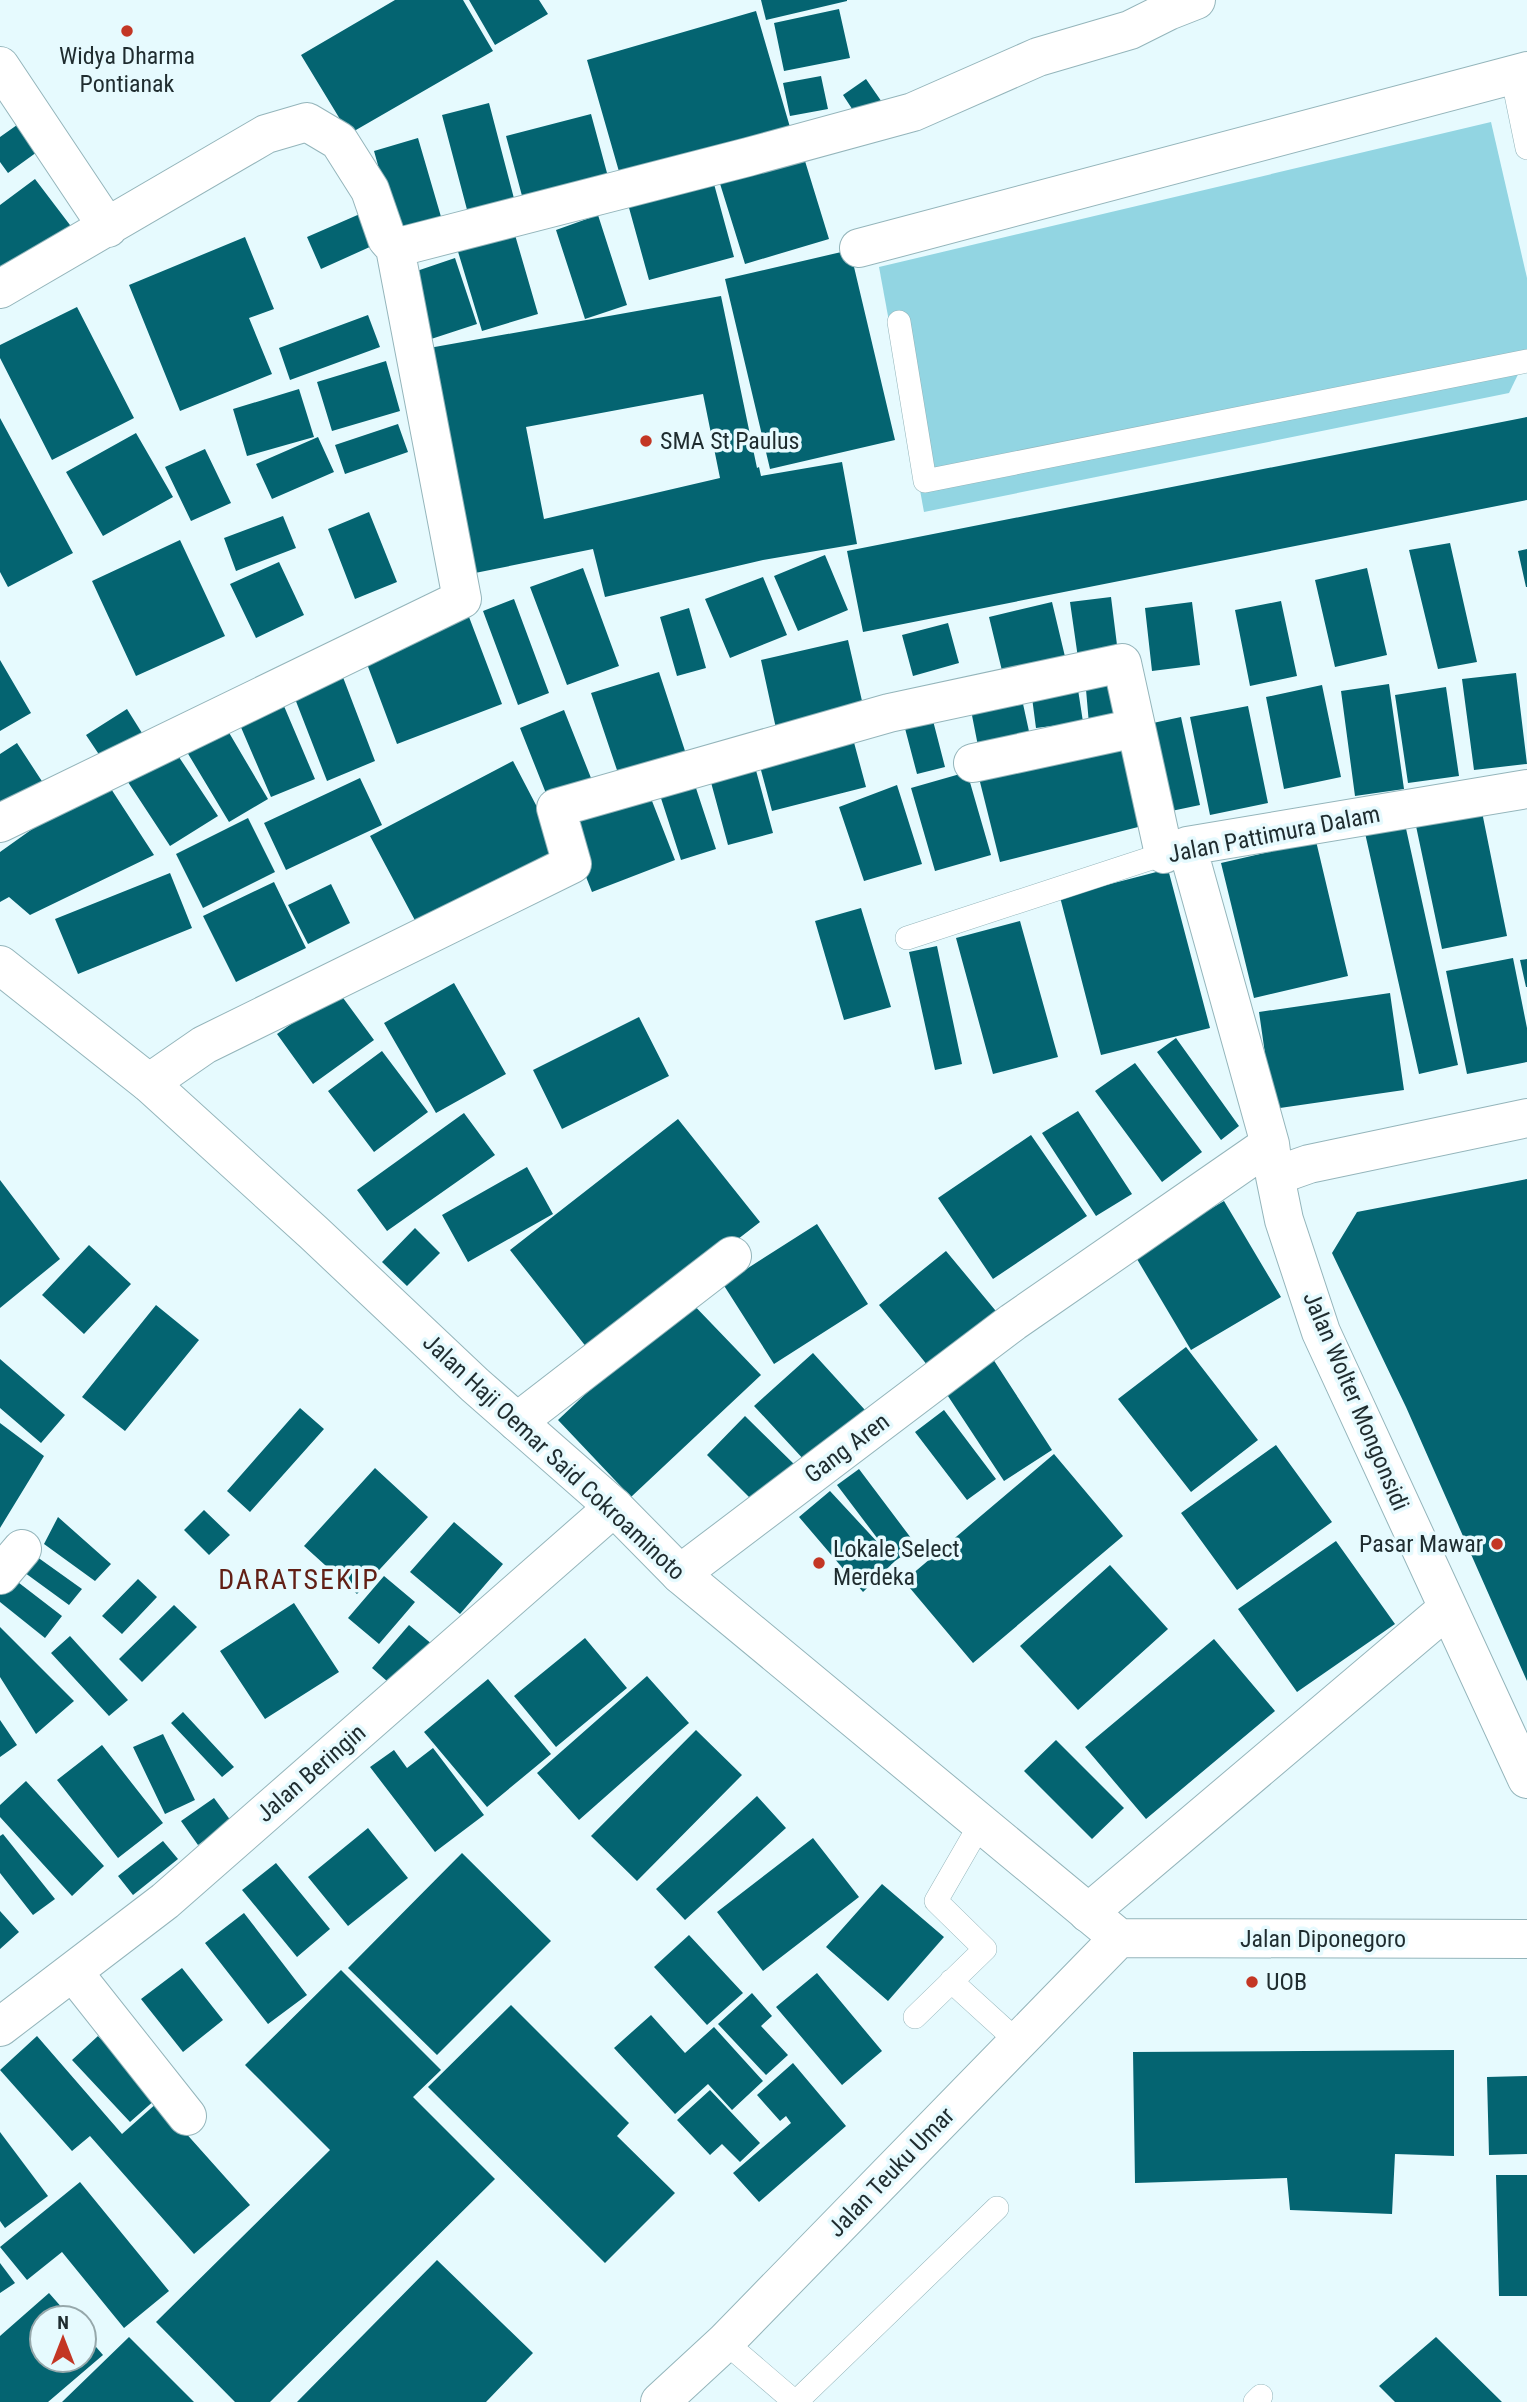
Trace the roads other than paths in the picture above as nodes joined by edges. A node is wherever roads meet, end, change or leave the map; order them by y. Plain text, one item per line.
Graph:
1 (1196, 0) edge
2 (0, 66) edge
3 (1520, 73) edge
4 (1527, 148) edge
5 (108, 228) junction
6 (859, 247) dead end
7 (395, 248) junction
8 (0, 289) edge
9 (899, 322) dead end
10 (1527, 361) edge
11 (1136, 728) junction
12 (973, 763) dead end
13 (1527, 789) edge
14 (0, 823) edge
15 (1175, 850) junction
16 (907, 938) dead end
17 (0, 965) edge
18 (149, 1083) junction
19 (1527, 1118) edge
20 (1272, 1160) junction
21 (732, 1256) dead end
22 (517, 1422) junction
23 (614, 1507) junction
24 (680, 1574) junction
25 (1447, 1609) junction
26 (1527, 1779) edge
27 (981, 1824) junction
28 (1088, 1913) junction
29 (1119, 1938) junction
30 (1527, 1939) edge
31 (73, 1972) junction
32 (951, 1981) junction
33 (915, 2017) dead end
34 (0, 2027) edge
35 (1018, 2042) junction
36 (187, 2116) dead end
37 (997, 2208) dead end
38 (725, 2342) junction
39 (660, 2402) edge
40 (796, 2402) edge

1 - 7 street
2 - 5 street
3 - 4 lane
3 - 6 street
5 - 7 street
5 - 8 street
7 - 14 street
9 - 10 lane
11 - 12 street
11 - 15 street, Jalan Wolter Mongonsidi
11 - 18 street, Jalan Wolter Mongonsidi
13 - 15 street, Jalan Pattimura Dalam
15 - 16 lane, Jalan Pattimura Dalam
15 - 20 street, Jalan Wolter Mongonsidi
17 - 18 street, Jalan Haji Oemar Said Cokroaminoto
18 - 22 street, Jalan Haji Oemar Said Cokroaminoto
19 - 20 street
20 - 24 street, Gang Aren
20 - 25 street, Jalan Wolter Mongonsidi
21 - 22 street
22 - 23 street, Jalan Haji Oemar Said Cokroaminoto
23 - 24 street, Jalan Haji Oemar Said Cokroaminoto
23 - 31 street, Jalan Beringin
24 - 27 street, Jalan Haji Oemar Said Cokroaminoto
25 - 26 street, Jalan Wolter Mongonsidi
25 - 28 street
27 - 28 street, Jalan Haji Oemar Said Cokroaminoto
27 - 32 lane
28 - 29 street, Jalan Haji Oemar Said Cokroaminoto
29 - 30 street, Jalan Diponegoro
29 - 35 street, Jalan Teuku Umar
31 - 34 street, Jalan Beringin
31 - 36 street
32 - 33 lane
32 - 35 lane
35 - 38 street, Jalan Teuku Umar
37 - 40 lane
38 - 39 street, Jalan Teuku Umar
38 - 40 lane

